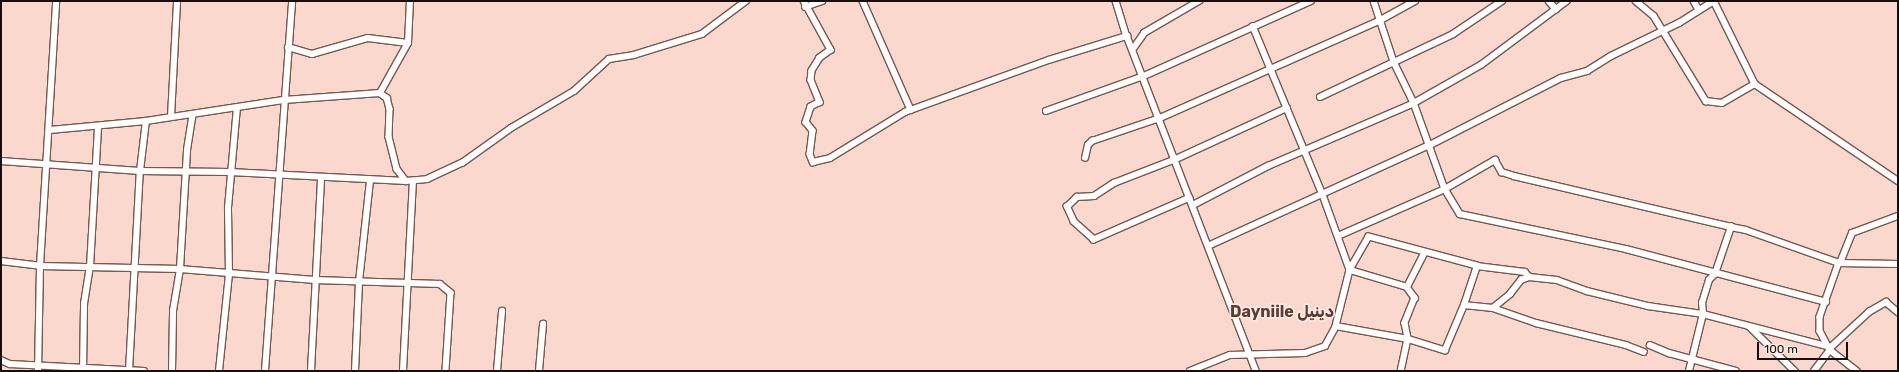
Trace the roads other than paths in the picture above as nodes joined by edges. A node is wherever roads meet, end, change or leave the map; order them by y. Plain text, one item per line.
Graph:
1 (56, 1) edge
2 (177, 1) edge
3 (292, 1) edge
4 (410, 1) edge
5 (746, 1) edge
6 (822, 1) edge
7 (863, 1) edge
8 (1116, 1) edge
9 (1199, 1) edge
10 (1311, 1) edge
11 (1374, 1) edge
12 (1415, 1) edge
13 (1502, 1) edge
14 (1548, 1) edge
15 (1567, 1) edge
16 (1636, 1) edge
17 (1694, 1) edge
18 (1714, 1) edge
19 (804, 4) edge
20 (1556, 9) junction
21 (1699, 10) junction
22 (1379, 21) junction
23 (1252, 26) junction
24 (1663, 31) junction
25 (1127, 36) junction
26 (408, 43) junction
27 (288, 47) junction
28 (1133, 49) junction
29 (1394, 62) junction
30 (1269, 68) junction
31 (1144, 76) junction
32 (1755, 84) junction
33 (380, 93) junction
34 (1320, 97) dead end
35 (284, 100) junction
36 (1414, 103) junction
37 (237, 108) junction
38 (1286, 108) junction
39 (911, 110) junction
40 (1046, 111) dead end
41 (193, 114) junction
42 (171, 117) junction
43 (1160, 118) junction
44 (146, 121) junction
45 (98, 127) junction
46 (50, 130) junction
47 (1430, 145) junction
48 (1305, 150) junction
49 (1085, 158) dead end
50 (1176, 159) junction
51 (1, 161) edge
52 (47, 164) junction
53 (94, 168) junction
54 (140, 171) junction
55 (186, 171) junction
56 (230, 172) junction
57 (278, 176) junction
58 (322, 178) junction
59 (370, 180) junction
60 (406, 181) junction
61 (413, 181) junction
62 (1898, 181) edge
63 (1445, 189) junction
64 (1323, 195) junction
65 (1190, 198) junction
66 (1193, 205) junction
67 (1898, 216) edge
68 (1731, 228) junction
69 (1338, 236) junction
70 (1208, 246) junction
71 (1424, 253) junction
72 (1, 261) edge
73 (1839, 263) junction
74 (1898, 264) edge
75 (40, 266) junction
76 (1477, 266) junction
77 (90, 267) junction
78 (133, 268) junction
79 (180, 269) junction
80 (1350, 270) junction
81 (229, 274) junction
82 (1715, 274) junction
83 (270, 277) junction
84 (1529, 277) junction
85 (315, 280) junction
86 (360, 282) junction
87 (408, 282) junction
88 (1407, 287) junction
89 (1826, 302) junction
90 (1464, 305) junction
91 (1493, 308) junction
92 (502, 311) dead end
93 (1898, 312) edge
94 (1703, 314) junction
95 (543, 324) dead end
96 (1336, 326) junction
97 (1750, 327) junction
98 (1408, 339) junction
99 (1824, 344) junction
100 (1650, 345) dead end
101 (1830, 350) junction
102 (1644, 352) dead end
103 (1248, 355) junction
104 (1692, 359) junction
105 (1, 360) edge
106 (39, 364) junction
107 (83, 368) edge
108 (38, 371) edge
109 (129, 371) edge
110 (144, 371) edge
111 (172, 371) edge
112 (219, 371) edge
113 (265, 371) edge
114 (312, 371) edge
115 (355, 371) edge
116 (403, 371) edge
117 (446, 371) edge
118 (497, 371) edge
119 (539, 371) edge
120 (1190, 371) edge
121 (1256, 371) edge
122 (1401, 371) edge
123 (1689, 371) edge
124 (1736, 371) edge
125 (1795, 371) edge
126 (1814, 371) edge
127 (1857, 371) edge

1 - 46 street
2 - 42 street
3 - 27 street
4 - 26 street
5 - 61 street
6 - 19 street
7 - 39 street
8 - 25 street
9 - 28 street
10 - 23 street
11 - 22 street
12 - 22 street
13 - 29 street
14 - 20 street
15 - 20 street
16 - 24 street
17 - 21 street
18 - 21 street
18 - 32 street
19 - 39 street
20 - 36 street
21 - 24 street
22 - 29 street
22 - 30 street
23 - 30 street
23 - 31 street
24 - 32 street
24 - 47 street
25 - 28 street
25 - 39 street
26 - 27 street
26 - 33 street
27 - 35 street
28 - 31 street
29 - 34 street
29 - 36 street
30 - 38 street
30 - 43 street
31 - 40 street
31 - 43 street
32 - 62 street
33 - 35 street
33 - 60 street
35 - 37 street
35 - 57 street
36 - 47 street
36 - 48 street
37 - 41 street
37 - 56 street
38 - 48 street
38 - 50 street
41 - 42 street
41 - 55 street
42 - 44 street
43 - 49 street
43 - 50 street
44 - 45 street
44 - 54 street
45 - 46 street
45 - 53 street
46 - 52 street
47 - 63 street
47 - 64 street
48 - 64 street
48 - 66 street
50 - 65 street
50 - 65 street
51 - 52 street
52 - 53 street
52 - 75 street
53 - 54 street
53 - 77 street
54 - 55 street
54 - 78 street
55 - 56 street
55 - 79 street
56 - 57 street
56 - 81 street
57 - 58 street
57 - 83 street
58 - 59 street
58 - 85 street
59 - 60 street
59 - 86 street
60 - 61 street
61 - 87 street
63 - 68 street
63 - 69 street
63 - 82 street
64 - 69 street
64 - 70 street
65 - 66 street
66 - 70 street
67 - 73 street
68 - 73 street
68 - 82 street
69 - 80 street
70 - 103 street
71 - 76 street
71 - 80 street
71 - 88 street
72 - 75 street
73 - 74 street
73 - 89 street
75 - 77 street
75 - 106 street
76 - 84 street
76 - 90 street
77 - 78 street
77 - 107 street
78 - 79 street
78 - 109 street
79 - 81 street
79 - 111 street
80 - 88 street
80 - 96 street
81 - 83 street
81 - 112 street
82 - 89 street
82 - 94 street
83 - 85 street
83 - 113 street
84 - 91 street
84 - 94 street
85 - 86 street
85 - 114 street
86 - 87 street
86 - 115 street
87 - 116 street
87 - 117 street
88 - 98 street
89 - 99 street
90 - 91 street
90 - 98 street
91 - 102 street
92 - 118 street
93 - 99 street
94 - 97 street
94 - 104 street
95 - 119 street
96 - 98 street
96 - 103 street
97 - 99 street
97 - 125 street
98 - 122 street
99 - 101 street
100 - 104 street
101 - 126 street
101 - 127 street
103 - 120 street
103 - 121 street
104 - 123 street
104 - 124 street
105 - 106 street
106 - 107 street
106 - 108 street
107 - 109 street
109 - 110 street

